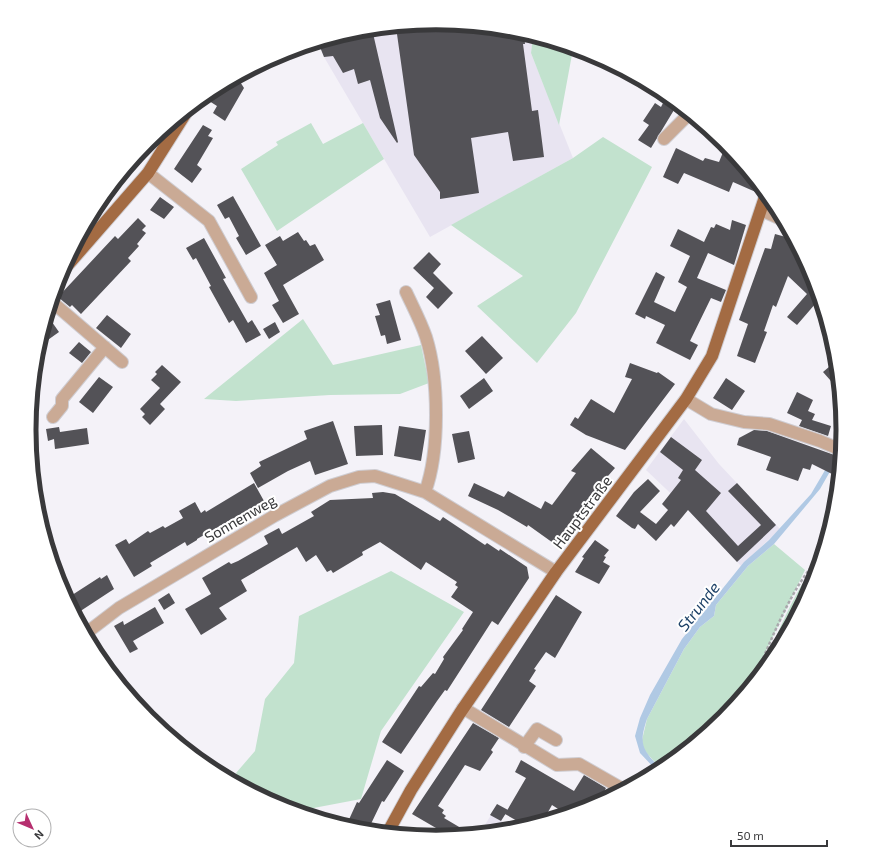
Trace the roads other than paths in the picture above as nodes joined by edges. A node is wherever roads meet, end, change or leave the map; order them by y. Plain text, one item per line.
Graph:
1 (685, 118) edge
2 (180, 123) edge
3 (664, 139) dead end
4 (148, 173) junction
5 (764, 202) edge
6 (761, 210) junction
7 (773, 215) edge
8 (76, 256) edge
9 (406, 292) dead end
10 (251, 297) dead end
11 (55, 306) edge
12 (105, 348) junction
13 (122, 362) dead end
14 (686, 399) junction
15 (53, 417) dead end
16 (835, 448) edge
17 (425, 492) junction
18 (556, 572) junction
19 (89, 631) edge
20 (463, 708) junction
21 (556, 740) dead end
22 (524, 747) junction
23 (617, 786) edge
24 (390, 828) edge

1 - 3 street
2 - 4 main road
4 - 8 main road
4 - 10 street
5 - 6 main road, Hauptstraße
6 - 7 street
6 - 14 main road, Hauptstraße
9 - 17 street
11 - 12 street
12 - 13 street
12 - 15 street
14 - 16 street
14 - 18 main road, Hauptstraße
17 - 18 street, Sonnenweg
17 - 19 street, Sonnenweg
18 - 20 main road, Hauptstraße
20 - 22 street
20 - 24 main road, Hauptstraße
21 - 22 street
22 - 23 street

